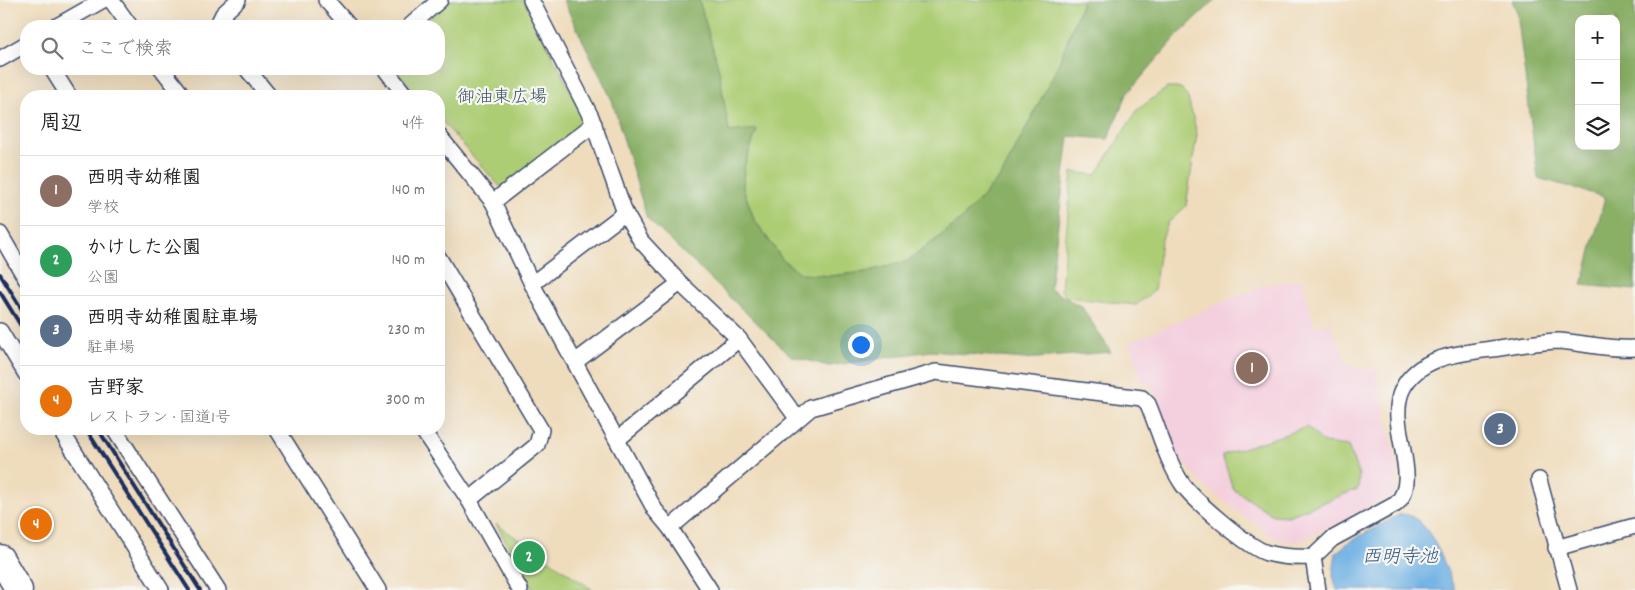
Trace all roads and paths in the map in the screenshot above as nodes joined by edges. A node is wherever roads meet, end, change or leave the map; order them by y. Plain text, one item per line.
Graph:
1 (103, 0) edge
2 (110, 0) edge
3 (238, 0) edge
4 (326, 0) edge
5 (440, 0) edge
6 (531, 0) edge
7 (68, 20) edge
8 (125, 20) edge
9 (220, 20) edge
10 (344, 20) edge
11 (417, 20) edge
12 (20, 47) edge
13 (0, 59) edge
14 (56, 75) edge
15 (167, 75) edge
16 (252, 75) edge
17 (388, 75) edge
18 (65, 90) edge
19 (178, 90) edge
20 (264, 90) edge
21 (396, 90) edge
22 (594, 124) junction
23 (445, 143) edge
24 (493, 202) junction
25 (625, 212) junction
26 (0, 234) edge
27 (445, 268) edge
28 (20, 269) edge
29 (680, 283) junction
30 (532, 284) junction
31 (0, 332) edge
32 (739, 339) junction
33 (1635, 348) edge
34 (575, 362) junction
35 (20, 364) edge
36 (797, 418) junction
37 (64, 435) edge
38 (118, 435) edge
39 (281, 435) edge
40 (426, 435) edge
41 (618, 439) junction
42 (1539, 480) dead end
43 (469, 500) junction
44 (1635, 526) edge
45 (670, 528) junction
46 (1556, 548) junction
47 (1313, 557) junction
48 (0, 558) edge
49 (19, 590) edge
50 (161, 590) edge
51 (218, 590) edge
52 (378, 590) edge
53 (520, 590) edge
54 (710, 590) edge
55 (1318, 590) edge
56 (1569, 590) edge

1 - 7 street
2 - 8 street
3 - 9 street
4 - 10 street
5 - 11 street
6 - 22 street
12 - 13 street
14 - 18 street
15 - 19 street
16 - 20 street
17 - 21 street
22 - 24 street
22 - 25 street
23 - 24 street
24 - 30 street
25 - 29 street
25 - 30 street
26 - 28 street
27 - 43 street
29 - 32 street
29 - 34 street
30 - 34 street
31 - 35 street
32 - 36 street
32 - 41 street
33 - 47 street
34 - 41 street
36 - 45 street
36 - 47 street
37 - 50 street
38 - 51 street
39 - 52 street
40 - 43 street
41 - 45 street
42 - 46 street
43 - 53 street
44 - 46 street
45 - 54 street
46 - 56 street
47 - 55 street
48 - 49 highway

